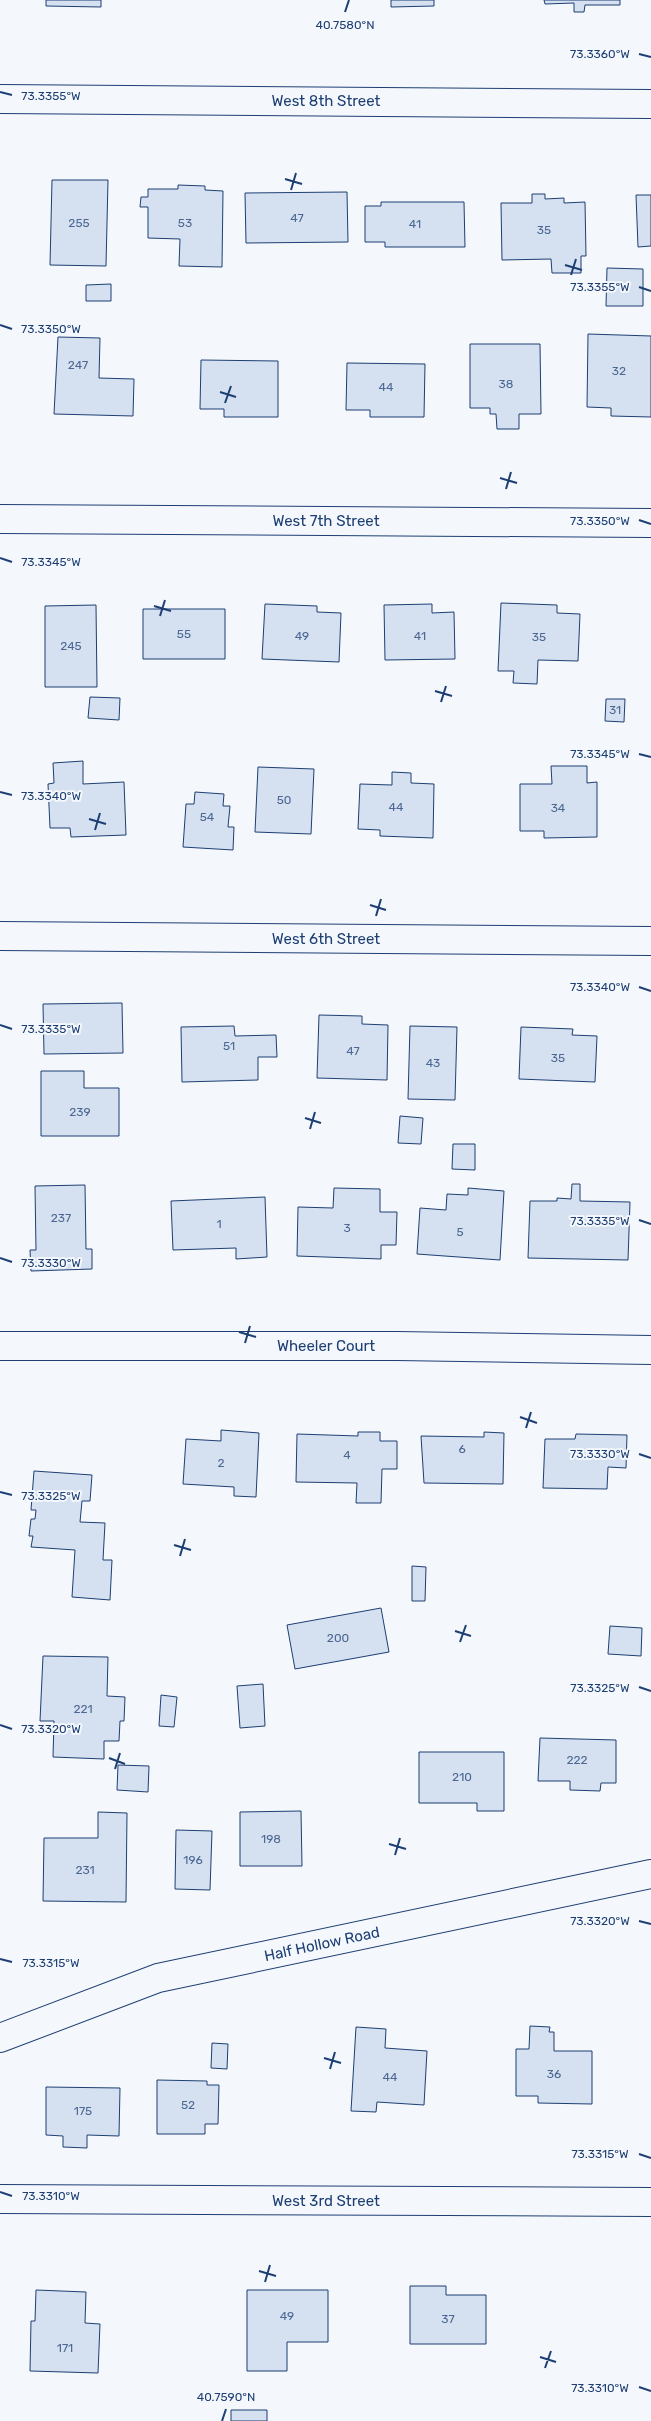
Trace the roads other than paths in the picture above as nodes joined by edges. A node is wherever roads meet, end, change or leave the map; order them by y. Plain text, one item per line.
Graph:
1 (0, 99) edge
2 (651, 104) edge
3 (0, 518) edge
4 (651, 522) edge
5 (0, 936) edge
6 (651, 941) edge
7 (0, 1346) edge
8 (651, 1350) edge
9 (651, 1874) edge
10 (0, 2038) edge
11 (0, 2200) edge
12 (651, 2202) edge

1 - 2 street, West 8th Street
3 - 4 street, West 7th Street
5 - 6 street, West 6th Street
7 - 8 street, Wheeler Court
9 - 10 street, Half Hollow Road
11 - 12 street, West 3rd Street

